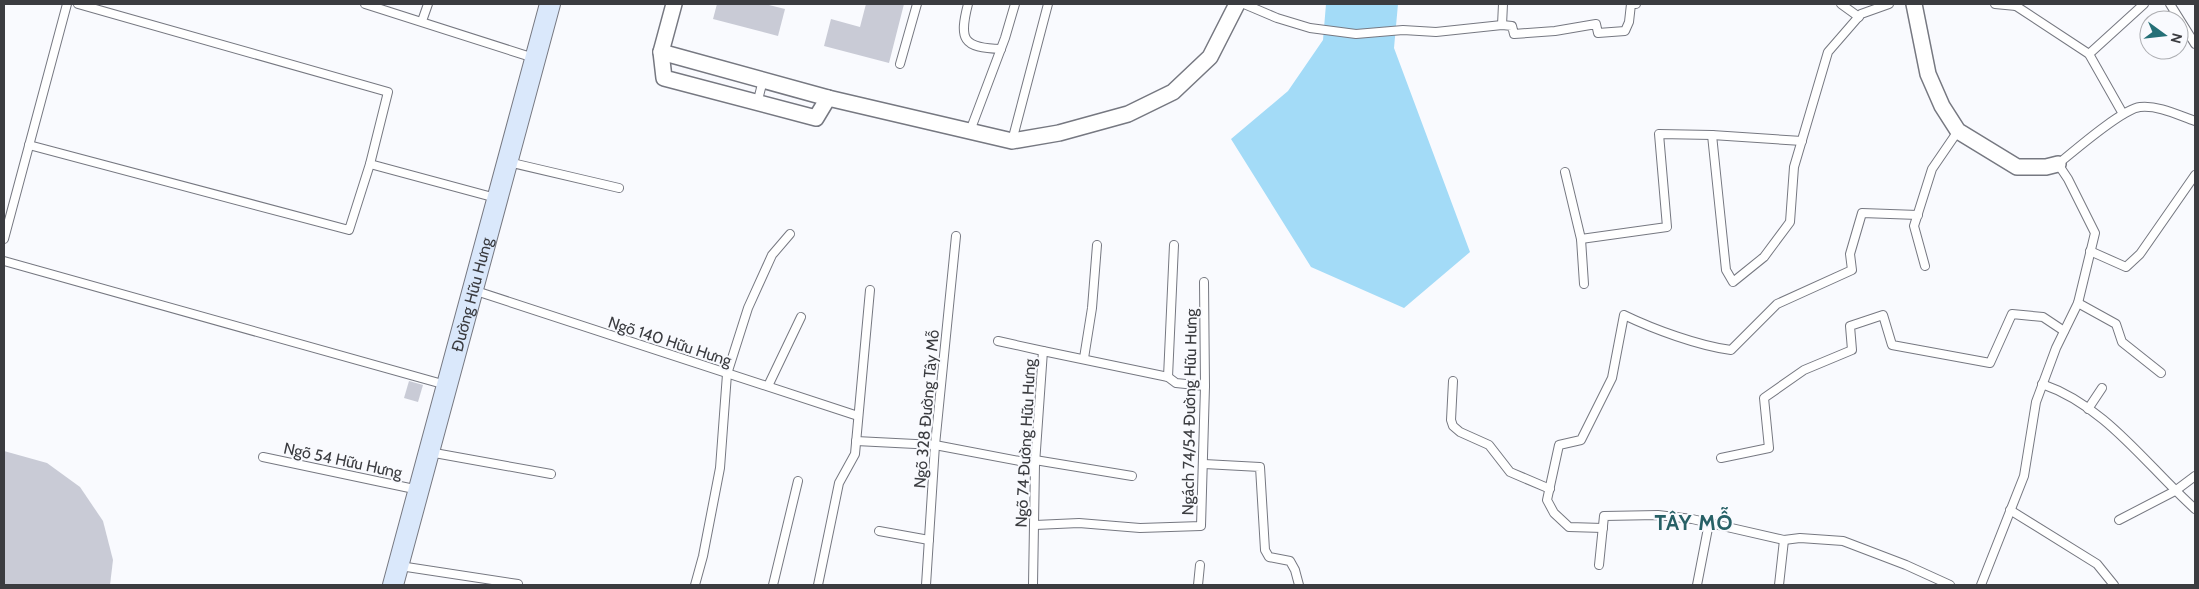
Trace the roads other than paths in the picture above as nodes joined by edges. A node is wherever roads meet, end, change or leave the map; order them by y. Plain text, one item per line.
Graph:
1 (67, 4) edge
2 (78, 4) edge
3 (365, 4) edge
4 (428, 4) edge
5 (550, 4) edge
6 (674, 4) edge
7 (917, 4) edge
8 (968, 4) edge
9 (1015, 4) edge
10 (1048, 4) edge
11 (1237, 4) edge
12 (1244, 4) edge
13 (1503, 4) edge
14 (1636, 4) edge
15 (1841, 4) edge
16 (1888, 4) edge
17 (1914, 4) edge
18 (1995, 4) edge
19 (2144, 4) edge
20 (2170, 4) edge
21 (2016, 5) edge
22 (1859, 17) junction
23 (422, 21) junction
24 (1502, 25) junction
25 (2195, 44) edge
26 (1001, 48) junction
27 (661, 52) junction
28 (2089, 54) junction
29 (535, 59) junction
30 (900, 64) dead end
31 (763, 80) junction
32 (828, 98) junction
33 (757, 104) junction
34 (2123, 114) junction
35 (2195, 121) edge
36 (970, 131) junction
37 (1958, 131) junction
38 (1712, 135) junction
39 (1012, 141) junction
40 (1802, 141) junction
41 (29, 145) junction
42 (508, 162) junction
43 (370, 164) junction
44 (2058, 164) junction
45 (1565, 172) dead end
46 (2195, 175) edge
47 (620, 188) dead end
48 (498, 199) junction
49 (1918, 215) junction
50 (790, 234) dead end
51 (956, 236) dead end
52 (4, 239) edge
53 (1581, 239) junction
54 (1097, 244) dead end
55 (1174, 244) dead end
56 (2090, 251) junction
57 (4, 261) edge
58 (1925, 266) dead end
59 (1204, 282) dead end
60 (1584, 284) dead end
61 (473, 290) junction
62 (870, 290) dead end
63 (2078, 303) junction
64 (801, 317) dead end
65 (2064, 331) junction
66 (998, 341) dead end
67 (1043, 351) junction
68 (1084, 358) junction
69 (2161, 373) dead end
70 (727, 374) junction
71 (1168, 377) junction
72 (1453, 381) dead end
73 (2042, 384) junction
74 (446, 385) junction
75 (768, 386) junction
76 (1205, 386) junction
77 (2102, 388) dead end
78 (2088, 409) junction
79 (858, 416) junction
80 (856, 441) junction
81 (935, 445) junction
82 (429, 452) junction
83 (263, 457) dead end
84 (1720, 458) dead end
85 (1035, 462) junction
86 (1204, 464) junction
87 (551, 474) dead end
88 (1132, 476) dead end
89 (2195, 476) edge
90 (798, 481) dead end
91 (1550, 489) junction
92 (419, 490) junction
93 (2175, 490) junction
94 (2195, 508) edge
95 (2010, 510) junction
96 (2119, 520) dead end
97 (1709, 523) junction
98 (1035, 525) junction
99 (1603, 528) junction
100 (879, 531) dead end
101 (929, 540) junction
102 (1784, 540) junction
103 (398, 565) junction
104 (1200, 565) dead end
105 (1599, 565) dead end
106 (518, 584) edge
107 (393, 585) edge
108 (696, 585) edge
109 (773, 585) edge
110 (818, 585) edge
111 (926, 585) edge
112 (1033, 585) edge
113 (1198, 585) edge
114 (1299, 585) edge
115 (1697, 585) edge
116 (1780, 585) edge
117 (1950, 585) edge
118 (1981, 585) edge
119 (2114, 585) edge

1 - 41 lane
2 - 43 lane
3 - 23 lane
4 - 23 lane
5 - 29 main road, Đường Hữu Hưng
6 - 27 street
7 - 30 lane
8 - 26 lane
9 - 26 lane
10 - 39 lane
11 - 39 street
12 - 24 lane
13 - 24 lane
14 - 24 lane
15 - 22 lane
16 - 22 lane
17 - 37 street
18 - 21 lane
19 - 28 lane
20 - 25 lane
21 - 28 lane
22 - 40 lane
23 - 29 lane
26 - 36 lane
27 - 31 street
27 - 33 street
28 - 34 lane
29 - 42 main road, Đường Hữu Hưng
31 - 32 street
31 - 33 lane
32 - 33 street
32 - 36 street
34 - 35 lane
34 - 44 lane
36 - 39 street
37 - 44 street
37 - 49 lane
38 - 40 lane
38 - 40 lane
38 - 53 lane
41 - 43 lane
41 - 52 lane
42 - 47 lane
42 - 48 main road, Đường Hữu Hưng
43 - 48 lane
44 - 56 lane
45 - 53 lane
46 - 56 lane
48 - 61 main road, Đường Hữu Hưng
49 - 58 lane
49 - 91 lane
50 - 70 lane
51 - 81 lane, Ngõ 328 Đường Tây Mỗ
53 - 60 lane
54 - 68 lane
55 - 71 lane
56 - 63 lane
57 - 74 lane
59 - 76 lane, Ngách 74/54 Đường Hữu Hưng
61 - 70 lane, Ngõ 140 Hữu Hưng
61 - 74 main road, Đường Hữu Hưng
62 - 79 lane
63 - 65 lane
63 - 69 lane
64 - 75 lane
65 - 73 lane
65 - 84 lane
66 - 67 lane
67 - 68 lane, Ngõ 74 Đường Hữu Hưng
67 - 85 lane, Ngõ 74 Đường Hữu Hưng
68 - 71 lane, Ngõ 74 Đường Hữu Hưng
70 - 75 lane, Ngõ 140 Hữu Hưng
70 - 108 lane
71 - 76 lane, Ngõ 74 Đường Hữu Hưng
72 - 91 lane
73 - 78 lane
73 - 95 lane
74 - 82 main road, Đường Hữu Hưng
75 - 79 lane, Ngõ 140 Hữu Hưng
76 - 86 lane, Ngách 74/54 Đường Hữu Hưng
77 - 78 lane
78 - 93 lane
79 - 80 lane
80 - 81 lane
80 - 110 lane
81 - 85 lane
81 - 101 lane, Ngõ 328 Đường Tây Mỗ
82 - 87 lane
82 - 92 main road, Đường Hữu Hưng
83 - 92 lane, Ngõ 54 Hữu Hưng
85 - 88 lane
85 - 98 lane, Ngõ 74 Đường Hữu Hưng
86 - 98 lane, Ngách 74/54 Đường Hữu Hưng
86 - 114 lane
89 - 93 lane
90 - 109 lane
91 - 99 lane
92 - 103 main road, Đường Hữu Hưng
93 - 94 lane
93 - 96 lane
95 - 118 lane
95 - 119 lane
97 - 99 lane
97 - 102 lane
97 - 115 lane
98 - 112 lane, Ngõ 74 Đường Hữu Hưng
99 - 105 lane
100 - 101 lane
101 - 111 lane, Ngõ 328 Đường Tây Mỗ
102 - 116 lane
102 - 117 lane
103 - 106 lane
103 - 107 main road, Đường Hữu Hưng
104 - 113 lane

